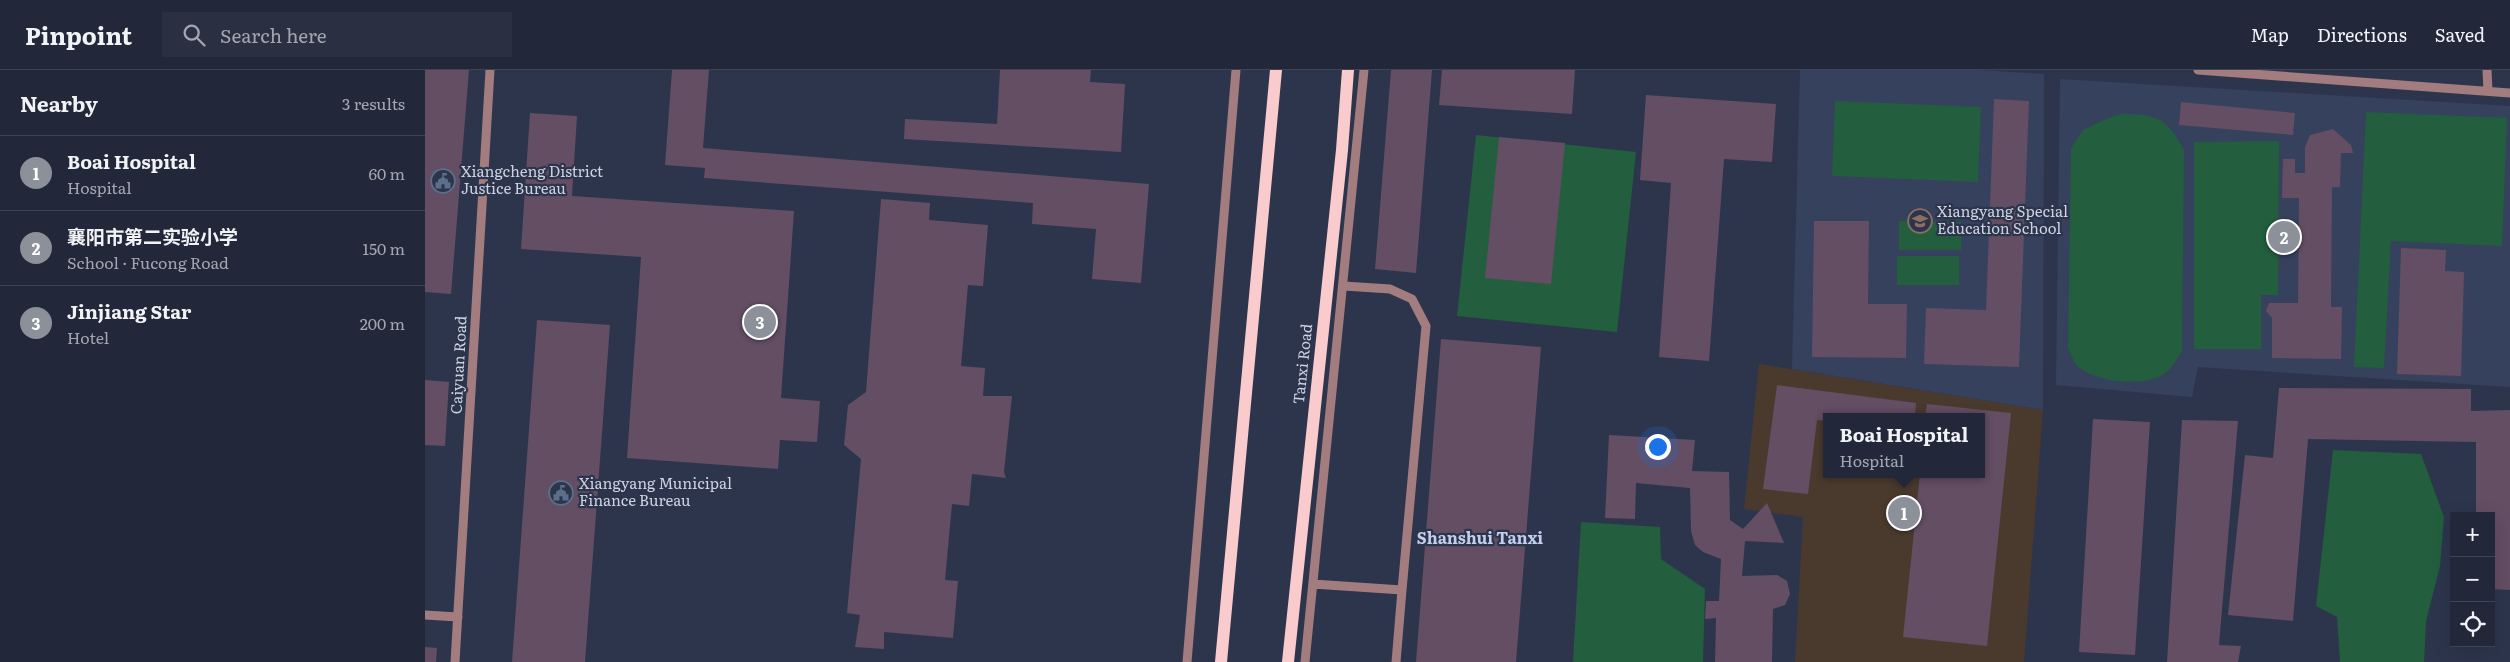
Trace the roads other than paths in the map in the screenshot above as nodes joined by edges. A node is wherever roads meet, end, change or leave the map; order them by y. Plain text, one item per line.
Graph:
1 (490, 70) edge
2 (1236, 70) edge
3 (1276, 70) edge
4 (1347, 70) edge
5 (1365, 70) edge
6 (2198, 70) edge
7 (2487, 70) edge
8 (2488, 92) junction
9 (2510, 93) edge
10 (1344, 286) junction
11 (1313, 584) junction
12 (1402, 590) junction
13 (425, 615) edge
14 (458, 617) junction
15 (455, 662) edge
16 (1187, 662) edge
17 (1221, 662) edge
18 (1288, 662) edge
19 (1305, 662) edge
20 (1396, 662) edge

1 - 14 street, Caiyuan Road
2 - 16 street
3 - 17 main road
4 - 18 main road, Tanxi Road
5 - 10 street
6 - 8 street
7 - 8 street
8 - 9 street
10 - 11 street
10 - 12 street
11 - 12 street
11 - 19 street
12 - 20 street
13 - 14 street
14 - 15 street, Caiyuan Road

